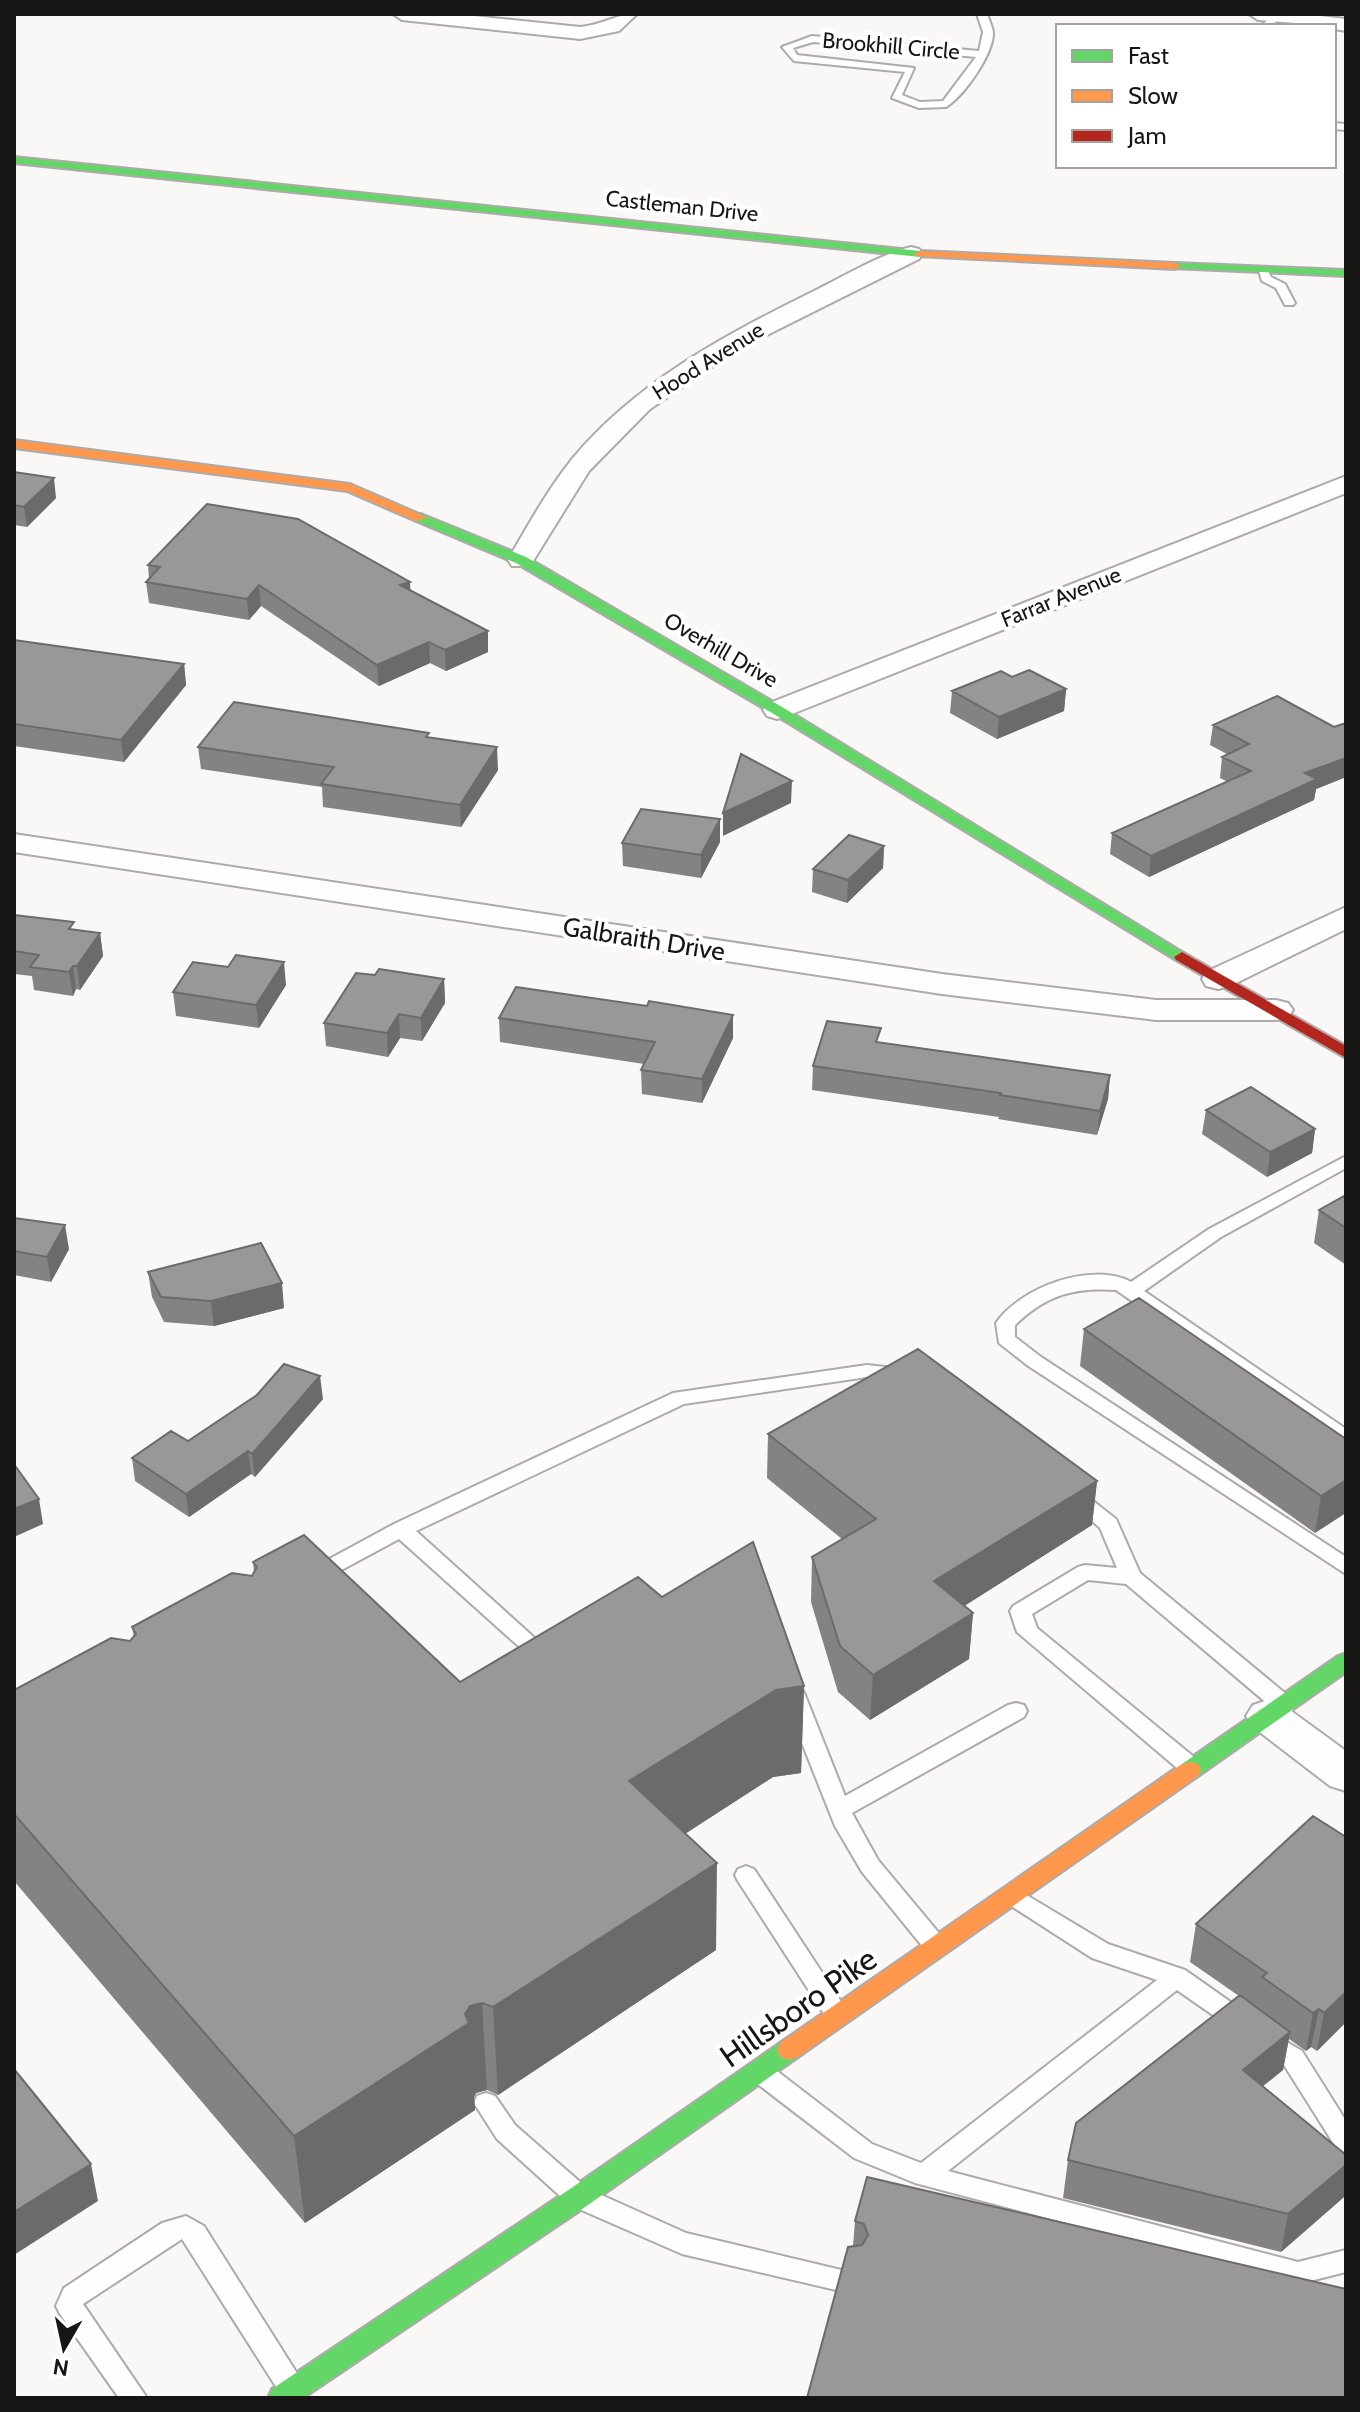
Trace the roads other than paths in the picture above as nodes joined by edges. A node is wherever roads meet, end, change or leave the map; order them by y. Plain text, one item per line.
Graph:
1 (402, 14) edge
2 (628, 14) edge
3 (982, 14) edge
4 (1340, 14) edge
5 (1346, 15) edge
6 (1270, 18) edge
7 (1335, 24) edge
8 (980, 54) junction
9 (14, 160) edge
10 (911, 254) junction
11 (1262, 269) junction
12 (1346, 273) edge
13 (1289, 303) dead end
14 (14, 444) edge
15 (1346, 484) edge
16 (521, 560) junction
17 (777, 710) junction
18 (14, 843) edge
19 (1346, 917) edge
20 (1218, 979) junction
21 (1276, 1010) junction
22 (1346, 1053) edge
23 (1346, 1161) edge
24 (1131, 1291) junction
25 (920, 1381) edge
26 (1346, 1438) edge
27 (1060, 1486) edge
28 (401, 1529) junction
29 (1346, 1567) edge
30 (1131, 1577) junction
31 (293, 1587) edge
32 (531, 1646) edge
33 (1346, 1661) edge
34 (788, 1678) edge
35 (1016, 1711) dead end
36 (1276, 1711) junction
37 (1193, 1769) junction
38 (1346, 1774) edge
39 (839, 1810) junction
40 (746, 1875) dead end
41 (1012, 1895) junction
42 (937, 1947) junction
43 (1177, 1977) junction
44 (838, 2016) junction
45 (759, 2070) junction
46 (486, 2103) dead end
47 (1346, 2142) edge
48 (924, 2175) junction
49 (579, 2197) junction
50 (1346, 2261) edge
51 (849, 2282) edge
52 (287, 2394) edge
53 (134, 2398) edge

1 - 2 street
3 - 8 lane, Brookhill Circle
4 - 5 street
6 - 7 street
8 - 8 lane, Brookhill Circle
9 - 10 street, Castleman Drive
10 - 11 street, Castleman Drive
10 - 16 street, Hood Avenue
11 - 12 street, Castleman Drive
11 - 13 lane
14 - 16 street, Overhill Drive
15 - 17 street, Farrar Avenue
16 - 17 street, Overhill Drive
17 - 20 street, Overhill Drive
18 - 21 street, Galbraith Drive
19 - 20 street
20 - 21 street, Overhill Drive
21 - 22 street, Overhill Drive
23 - 24 lane
24 - 26 lane
24 - 29 lane
25 - 28 lane
27 - 30 lane
28 - 31 lane
28 - 32 lane
30 - 36 lane
30 - 37 lane
33 - 36 street, Hillsboro Pike
34 - 39 lane
35 - 39 lane
36 - 37 street, Hillsboro Pike
36 - 38 street
37 - 41 street, Hillsboro Pike
39 - 42 lane
40 - 44 lane
41 - 42 street, Hillsboro Pike
41 - 43 lane
42 - 44 street, Hillsboro Pike
43 - 47 lane
43 - 48 lane
44 - 45 street, Hillsboro Pike
45 - 48 lane
45 - 49 street, Hillsboro Pike
46 - 49 lane
48 - 50 lane
49 - 51 lane
49 - 52 street, Hillsboro Pike
52 - 53 lane

